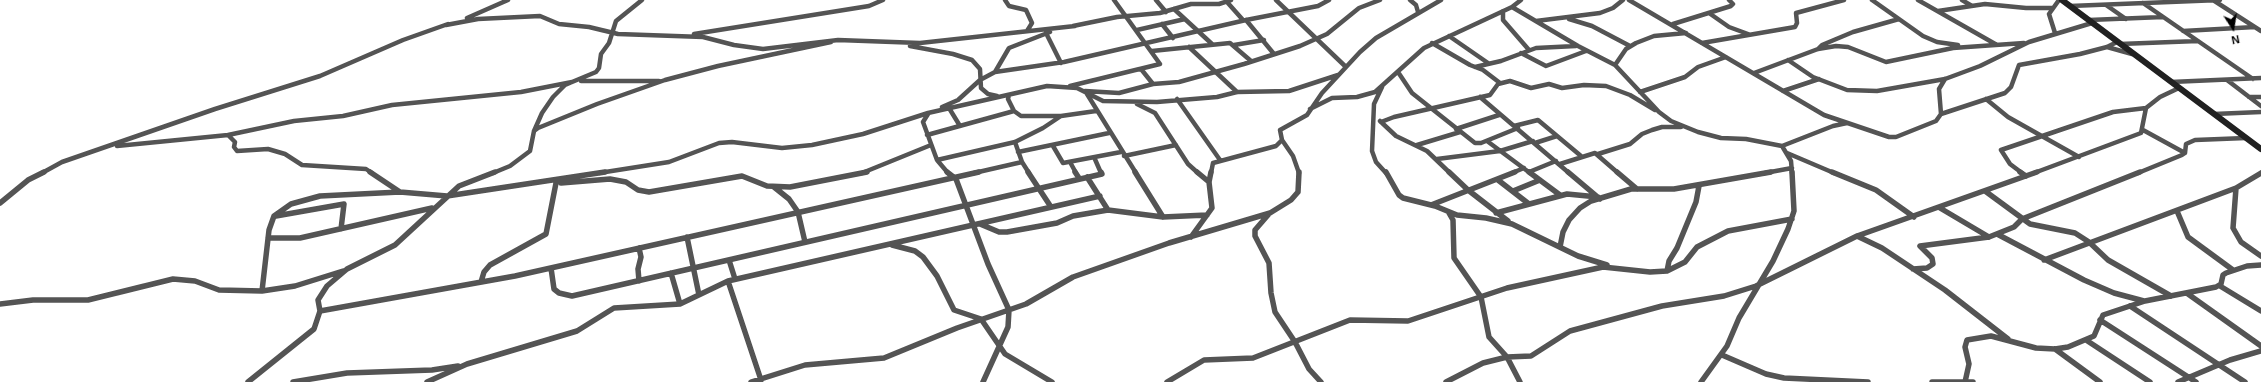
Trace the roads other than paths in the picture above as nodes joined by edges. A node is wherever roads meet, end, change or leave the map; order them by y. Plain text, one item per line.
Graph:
1 (508, 0) edge
2 (642, 0) edge
3 (883, 0) edge
4 (1005, 0) edge
5 (1114, 0) edge
6 (1123, 0) edge
7 (1156, 0) edge
8 (1276, 0) edge
9 (1329, 0) edge
10 (1380, 0) edge
11 (1410, 0) edge
12 (1441, 0) edge
13 (1521, 0) edge
14 (1623, 0) edge
15 (1629, 0) edge
16 (1730, 0) edge
17 (1844, 0) edge
18 (1872, 0) edge
19 (1918, 0) edge
20 (1962, 0) edge
21 (2059, 0) edge
22 (2062, 0) edge
23 (2214, 0) edge
24 (2220, 0) edge
25 (1229, 1) edge
26 (2144, 2) edge
27 (1118, 4) junction
28 (2106, 5) junction
29 (1972, 6) junction
30 (2070, 6) junction
31 (1512, 7) junction
32 (2053, 8) junction
33 (1174, 9) junction
34 (1503, 11) junction
35 (1938, 11) junction
36 (1166, 12) junction
37 (1288, 12) junction
38 (1418, 12) junction
39 (1709, 13) junction
40 (1126, 16) junction
41 (2163, 17) junction
42 (1560, 18) junction
43 (2126, 18) junction
44 (1185, 19) junction
45 (1899, 19) junction
46 (1244, 20) junction
47 (1536, 21) junction
48 (2091, 22) junction
49 (446, 24) junction
50 (1162, 24) junction
51 (1673, 24) junction
52 (1075, 26) junction
53 (2255, 27) junction
54 (1137, 30) junction
55 (1027, 31) junction
56 (1199, 31) junction
57 (2183, 31) junction
58 (2261, 31) edge
59 (612, 33) junction
60 (1046, 33) junction
61 (1687, 33) junction
62 (2056, 33) junction
63 (1749, 34) junction
64 (682, 36) junction
65 (1449, 36) junction
66 (1173, 38) junction
67 (1316, 39) junction
68 (1264, 40) junction
69 (2198, 41) junction
70 (831, 42) junction
71 (2029, 42) junction
72 (1432, 43) junction
73 (1702, 43) junction
74 (2118, 43) junction
75 (905, 44) junction
76 (1147, 44) junction
77 (1212, 44) junction
78 (1234, 44) junction
79 (1998, 45) junction
80 (1578, 46) junction
81 (1630, 46) junction
82 (1971, 46) junction
83 (1189, 47) junction
84 (2107, 47) junction
85 (1818, 49) junction
86 (1529, 50) junction
87 (1152, 51) junction
88 (1586, 51) junction
89 (1521, 53) junction
90 (1274, 54) junction
91 (1726, 57) junction
92 (2138, 57) junction
93 (1788, 60) junction
94 (1251, 61) junction
95 (1061, 63) junction
96 (1488, 63) junction
97 (1615, 65) junction
98 (1346, 67) junction
99 (1475, 67) junction
100 (1141, 69) junction
101 (1218, 71) junction
102 (995, 72) junction
103 (1398, 72) junction
104 (1754, 73) junction
105 (1338, 75) junction
106 (2261, 78) edge
107 (1819, 79) junction
108 (1945, 79) junction
109 (2253, 79) junction
110 (665, 80) junction
111 (980, 80) junction
112 (2226, 80) junction
113 (572, 82) junction
114 (2171, 82) junction
115 (1500, 83) junction
116 (1153, 84) junction
117 (1069, 86) junction
118 (1382, 87) junction
119 (2179, 88) junction
120 (1783, 91) junction
121 (1084, 92) junction
122 (1237, 92) junction
123 (1640, 92) junction
124 (1009, 95) junction
125 (1000, 97) junction
126 (1480, 97) junction
127 (2249, 97) junction
128 (2261, 97) edge
129 (1176, 99) junction
130 (1986, 99) junction
131 (1133, 102) junction
132 (2261, 106) edge
133 (949, 108) junction
134 (2146, 108) junction
135 (1310, 109) junction
136 (1431, 109) junction
137 (1014, 111) junction
138 (1096, 111) junction
139 (1659, 112) junction
140 (2261, 112) edge
141 (928, 113) junction
142 (1941, 114) junction
143 (2214, 114) junction
144 (1499, 115) junction
145 (1061, 116) junction
146 (1375, 116) junction
147 (1382, 122) junction
148 (1850, 123) junction
149 (960, 126) junction
150 (1516, 127) junction
151 (1684, 127) junction
152 (1458, 130) junction
153 (2143, 130) junction
154 (534, 131) junction
155 (1109, 132) junction
156 (228, 134) junction
157 (927, 135) junction
158 (1557, 136) junction
159 (2041, 136) junction
160 (2246, 138) junction
161 (1282, 140) junction
162 (1487, 141) junction
163 (1015, 142) junction
164 (1534, 142) junction
165 (2258, 144) edge
166 (931, 145) junction
167 (1176, 145) junction
168 (1417, 145) junction
169 (1053, 146) junction
170 (1782, 146) junction
171 (102, 148) junction
172 (2261, 149) edge
173 (1500, 150) junction
174 (1018, 152) junction
175 (1787, 153) junction
176 (2185, 153) junction
177 (1122, 154) junction
178 (1598, 154) junction
179 (1581, 156) junction
180 (1094, 157) junction
181 (2079, 157) junction
182 (1437, 159) junction
183 (937, 160) junction
184 (1220, 160) junction
185 (1022, 162) junction
186 (1070, 162) junction
187 (1558, 162) junction
188 (1524, 168) junction
189 (1792, 168) junction
190 (1529, 172) junction
191 (2261, 173) edge
192 (953, 176) junction
193 (2026, 176) junction
194 (1087, 177) junction
195 (1079, 178) junction
196 (1498, 180) junction
197 (1540, 180) junction
198 (543, 182) junction
199 (1209, 182) junction
200 (556, 183) junction
201 (1699, 186) junction
202 (774, 187) junction
203 (1039, 187) junction
204 (2236, 188) junction
205 (1637, 189) junction
206 (1468, 190) junction
207 (1513, 191) junction
208 (1985, 191) junction
209 (400, 192) junction
210 (1560, 195) junction
211 (447, 196) junction
212 (1100, 196) junction
213 (1599, 198) junction
214 (0, 203) edge
215 (1529, 204) junction
216 (964, 205) junction
217 (1431, 205) junction
218 (1051, 207) junction
219 (433, 208) junction
220 (1940, 208) junction
221 (1108, 210) junction
222 (2177, 211) junction
223 (798, 212) junction
224 (1270, 213) junction
225 (1449, 213) junction
226 (1496, 213) junction
227 (1207, 215) junction
228 (274, 216) junction
229 (1162, 217) junction
230 (1914, 217) junction
231 (1792, 219) junction
232 (2022, 219) junction
233 (980, 224) junction
234 (1512, 224) junction
235 (972, 225) junction
236 (340, 229) junction
237 (1998, 234) junction
238 (1857, 236) junction
239 (687, 237) junction
240 (1191, 237) junction
241 (1989, 237) junction
242 (268, 238) junction
243 (805, 242) junction
244 (2089, 242) junction
245 (890, 245) junction
246 (1560, 247) junction
247 (639, 248) junction
248 (2261, 256) edge
249 (729, 260) junction
250 (2044, 260) junction
251 (2261, 265) edge
252 (551, 268) junction
253 (694, 268) junction
254 (1620, 268) junction
255 (1913, 269) junction
256 (347, 270) junction
257 (2233, 270) junction
258 (1667, 271) junction
259 (671, 273) junction
260 (735, 279) junction
261 (639, 281) junction
262 (728, 281) junction
263 (481, 282) junction
264 (1756, 286) junction
265 (2220, 286) junction
266 (262, 291) junction
267 (2188, 294) junction
268 (700, 295) junction
269 (2171, 296) junction
270 (1481, 297) junction
271 (2145, 301) junction
272 (0, 304) edge
273 (680, 304) junction
274 (2130, 306) junction
275 (1009, 310) junction
276 (320, 311) junction
277 (2261, 311) edge
278 (981, 320) junction
279 (2100, 320) junction
280 (2086, 340) junction
281 (1295, 342) junction
282 (2011, 342) junction
283 (1000, 344) junction
284 (2261, 346) edge
285 (2055, 350) junction
286 (2261, 351) edge
287 (1722, 354) junction
288 (1507, 357) junction
289 (467, 364) junction
290 (2219, 365) junction
291 (2189, 378) junction
292 (761, 380) junction
293 (248, 382) edge
294 (293, 382) edge
295 (427, 382) edge
296 (751, 382) edge
297 (983, 382) edge
298 (1052, 382) edge
299 (1167, 382) edge
300 (1321, 382) edge
301 (1446, 382) edge
302 (1520, 382) edge
303 (1701, 382) edge
304 (1868, 382) edge
305 (1932, 382) edge
306 (1965, 382) edge
307 (1973, 382) edge
308 (2100, 382) edge
309 (2150, 382) edge
310 (2178, 382) edge
311 (2196, 382) edge
312 (2245, 382) edge

1 - 49 street
2 - 59 street
3 - 64 street
4 - 55 street
5 - 27 street
6 - 27 street
7 - 36 street
8 - 37 street
9 - 37 street
10 - 67 street
11 - 38 street
12 - 38 street
13 - 31 street
14 - 42 street
15 - 51 street
16 - 39 street
17 - 63 street
18 - 45 street
19 - 35 street
20 - 29 street
21 - 32 street
22 - 30 street
23 - 24 street
23 - 26 street
23 - 53 street
25 - 33 street
25 - 46 street
26 - 28 street
26 - 41 street
27 - 40 street
28 - 30 street
28 - 43 street
29 - 32 street
29 - 35 street
30 - 48 street
31 - 34 street
31 - 47 street
32 - 62 street
33 - 36 street
33 - 44 street
34 - 65 street
34 - 86 street
35 - 79 street
36 - 40 street
37 - 46 street
37 - 67 street
38 - 98 street
39 - 51 street
39 - 63 street
40 - 52 street
40 - 54 street
41 - 43 street
41 - 57 street
42 - 47 street
42 - 81 street
43 - 48 street
44 - 50 street
44 - 56 street
45 - 82 street
45 - 85 street
46 - 56 street
46 - 68 street
47 - 80 street
48 - 62 street
48 - 74 street
49 - 59 street
49 - 171 street
50 - 54 street
50 - 66 street
51 - 61 street
52 - 55 street
52 - 60 street
53 - 57 street
53 - 58 street
54 - 76 street
55 - 75 street
56 - 66 street
56 - 77 street
57 - 69 street
59 - 64 street
59 - 113 street
60 - 95 street
60 - 102 street
61 - 73 street
61 - 81 street
62 - 71 street
63 - 73 street
64 - 70 street
65 - 72 street
65 - 96 street
66 - 76 street
67 - 90 street
67 - 98 street
68 - 78 street
68 - 90 street
69 - 74 street
69 - 109 street
70 - 75 street
70 - 110 street
71 - 79 street
71 - 108 street
72 - 99 street
72 - 103 street
73 - 91 street
74 - 84 street
74 - 92 street
75 - 111 street
76 - 87 street
76 - 95 street
77 - 78 street
77 - 83 street
78 - 94 street
79 - 82 street
80 - 86 street
80 - 88 street
81 - 97 street
82 - 85 street
83 - 87 street
83 - 101 street
84 - 92 street
84 - 130 street
85 - 93 street
86 - 89 street
87 - 100 street
88 - 89 street
88 - 97 street
89 - 96 street
90 - 94 street
91 - 104 street
91 - 123 street
92 - 114 street
93 - 104 street
93 - 107 street
94 - 101 street
95 - 102 street
96 - 99 street
97 - 123 street
98 - 105 street
99 - 115 street
100 - 116 street
100 - 117 street
101 - 116 street
101 - 122 street
102 - 111 street
103 - 118 street
103 - 136 street
104 - 120 street
105 - 122 street
105 - 135 street
106 - 109 street
107 - 108 street
107 - 120 street
108 - 142 street
109 - 112 street
110 - 113 street
110 - 154 street
111 - 125 street
111 - 141 street
112 - 114 street
112 - 127 street
113 - 154 street
113 - 156 street
114 - 119 street
115 - 126 street
115 - 139 street
116 - 121 street
117 - 121 street
117 - 124 street
118 - 135 street
118 - 146 street
119 - 134 street
119 - 143 street
120 - 148 street
121 - 131 street
121 - 138 street
122 - 129 street
123 - 139 street
124 - 125 street
124 - 137 street
125 - 133 street
126 - 136 street
126 - 144 street
127 - 128 street
127 - 132 street
129 - 131 street
129 - 184 street
130 - 142 street
130 - 159 street
131 - 167 street
133 - 141 street
133 - 149 street
134 - 153 street
134 - 159 street
135 - 161 street
136 - 147 street
136 - 152 street
137 - 145 street
137 - 149 street
138 - 145 street
138 - 155 street
139 - 151 street
140 - 143 street
141 - 157 street
141 - 198 street
142 - 148 street
143 - 160 street
144 - 150 street
144 - 152 street
145 - 163 street
146 - 147 street
146 - 217 street
147 - 168 street
148 - 170 street
149 - 157 street
150 - 158 street
150 - 162 street
150 - 164 street
151 - 170 street
151 - 178 street
152 - 162 street
152 - 168 street
153 - 176 street
153 - 181 street
154 - 211 street
155 - 169 street
155 - 177 street
156 - 171 street
156 - 209 street
157 - 166 street
158 - 164 street
158 - 179 street
159 - 181 street
159 - 193 street
160 - 165 street
160 - 176 street
161 - 184 street
161 - 224 street
162 - 173 street
163 - 174 street
163 - 183 street
164 - 173 street
164 - 187 street
165 - 172 street
166 - 183 street
166 - 202 street
167 - 177 street
167 - 199 street
168 - 182 street
169 - 174 street
169 - 186 street
170 - 175 street
171 - 214 street
173 - 182 street
173 - 188 street
174 - 185 street
175 - 189 street
175 - 230 street
176 - 232 street
177 - 180 street
177 - 229 street
178 - 179 street
178 - 205 street
179 - 187 street
180 - 186 street
180 - 194 street
181 - 193 street
182 - 206 street
183 - 192 street
184 - 199 street
185 - 192 street
185 - 203 street
186 - 195 street
187 - 190 street
187 - 213 street
188 - 190 street
188 - 196 street
189 - 201 street
189 - 231 street
190 - 197 street
191 - 204 street
192 - 216 street
192 - 223 street
193 - 208 street
194 - 195 street
194 - 212 street
195 - 203 street
196 - 206 street
196 - 207 street
197 - 207 street
197 - 210 street
198 - 200 street
198 - 211 street
199 - 227 street
200 - 202 street
200 - 263 street
201 - 205 street
201 - 258 street
202 - 223 street
203 - 216 street
203 - 218 street
204 - 222 street
204 - 248 street
205 - 213 street
206 - 217 street
206 - 226 street
207 - 215 street
208 - 220 street
208 - 232 street
209 - 211 street
209 - 228 street
210 - 213 street
210 - 215 street
211 - 219 street
212 - 218 street
212 - 221 street
213 - 246 street
215 - 226 street
216 - 235 street
216 - 243 street
217 - 225 street
218 - 233 street
219 - 236 street
219 - 256 street
220 - 230 street
220 - 241 street
221 - 229 street
221 - 233 street
222 - 244 street
222 - 257 street
223 - 239 street
223 - 243 street
224 - 240 street
224 - 281 street
225 - 234 street
225 - 270 street
226 - 234 street
227 - 229 street
227 - 240 street
228 - 236 street
228 - 242 street
230 - 238 street
231 - 258 street
231 - 264 street
232 - 237 street
232 - 244 street
233 - 235 street
234 - 246 street
235 - 245 street
235 - 275 street
236 - 242 street
237 - 241 street
237 - 250 street
238 - 255 street
238 - 264 street
239 - 247 street
239 - 253 street
240 - 275 street
241 - 255 street
242 - 266 street
243 - 249 street
244 - 250 street
244 - 269 street
245 - 260 street
245 - 278 street
246 - 254 street
247 - 252 street
247 - 261 street
249 - 253 street
249 - 260 street
250 - 271 street
251 - 257 street
252 - 261 street
252 - 263 street
253 - 259 street
253 - 268 street
254 - 258 street
254 - 270 street
255 - 282 street
256 - 266 street
256 - 276 street
257 - 265 street
259 - 261 street
259 - 273 street
260 - 262 street
262 - 268 street
262 - 292 street
263 - 276 street
264 - 287 street
264 - 288 street
265 - 267 street
265 - 277 street
266 - 272 street
267 - 269 street
267 - 284 street
268 - 273 street
269 - 271 street
270 - 281 street
270 - 288 street
271 - 274 street
273 - 289 street
274 - 279 street
274 - 290 street
275 - 278 street
275 - 283 street
276 - 293 street
278 - 283 street
278 - 292 street
279 - 280 street
279 - 291 street
280 - 285 street
280 - 309 street
281 - 299 street
281 - 300 street
282 - 285 street
282 - 306 street
283 - 297 street
283 - 298 street
285 - 308 street
286 - 290 street
287 - 303 street
287 - 304 street
288 - 301 street
288 - 302 street
289 - 294 street
289 - 295 street
290 - 291 street
290 - 312 street
291 - 310 street
291 - 311 street
292 - 296 street
305 - 306 street
306 - 307 street

